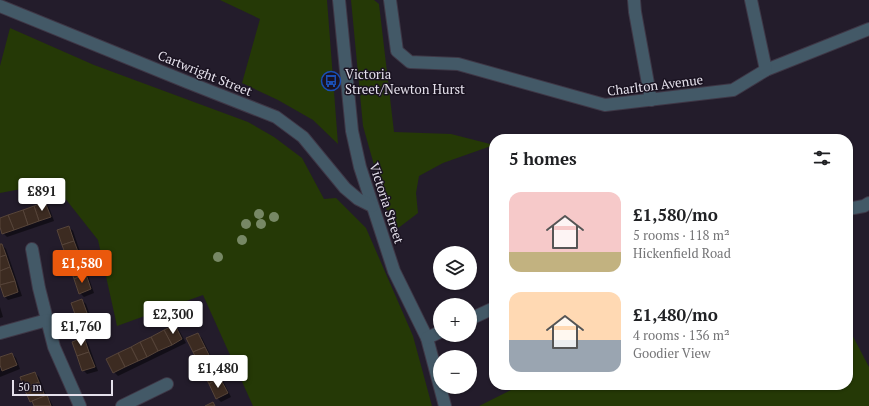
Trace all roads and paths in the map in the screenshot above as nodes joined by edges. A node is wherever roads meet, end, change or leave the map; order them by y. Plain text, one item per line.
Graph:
1 (339, 0) edge
2 (390, 0) edge
3 (634, 0) edge
4 (751, 0) edge
5 (0, 6) edge
6 (869, 29) edge
7 (766, 70) junction
8 (651, 100) junction
9 (372, 206) junction
10 (867, 208) edge
11 (853, 209) edge
12 (32, 249) dead end
13 (489, 310) edge
14 (477, 316) edge
15 (47, 320) junction
16 (0, 333) edge
17 (433, 335) edge
18 (427, 338) junction
19 (167, 384) dead end
20 (80, 406) edge
21 (122, 406) edge
22 (445, 406) edge

1 - 9 street, Victoria Street
2 - 8 street, Charlton Avenue
3 - 8 street
4 - 7 street
5 - 9 street, Cartwright Street
6 - 7 street, Charlton Avenue
7 - 8 street, Charlton Avenue
9 - 18 street, Victoria Street
10 - 11 street
12 - 15 street
13 - 14 street
15 - 16 street
15 - 20 street
17 - 18 street
18 - 22 street, Victoria Street
19 - 21 street

